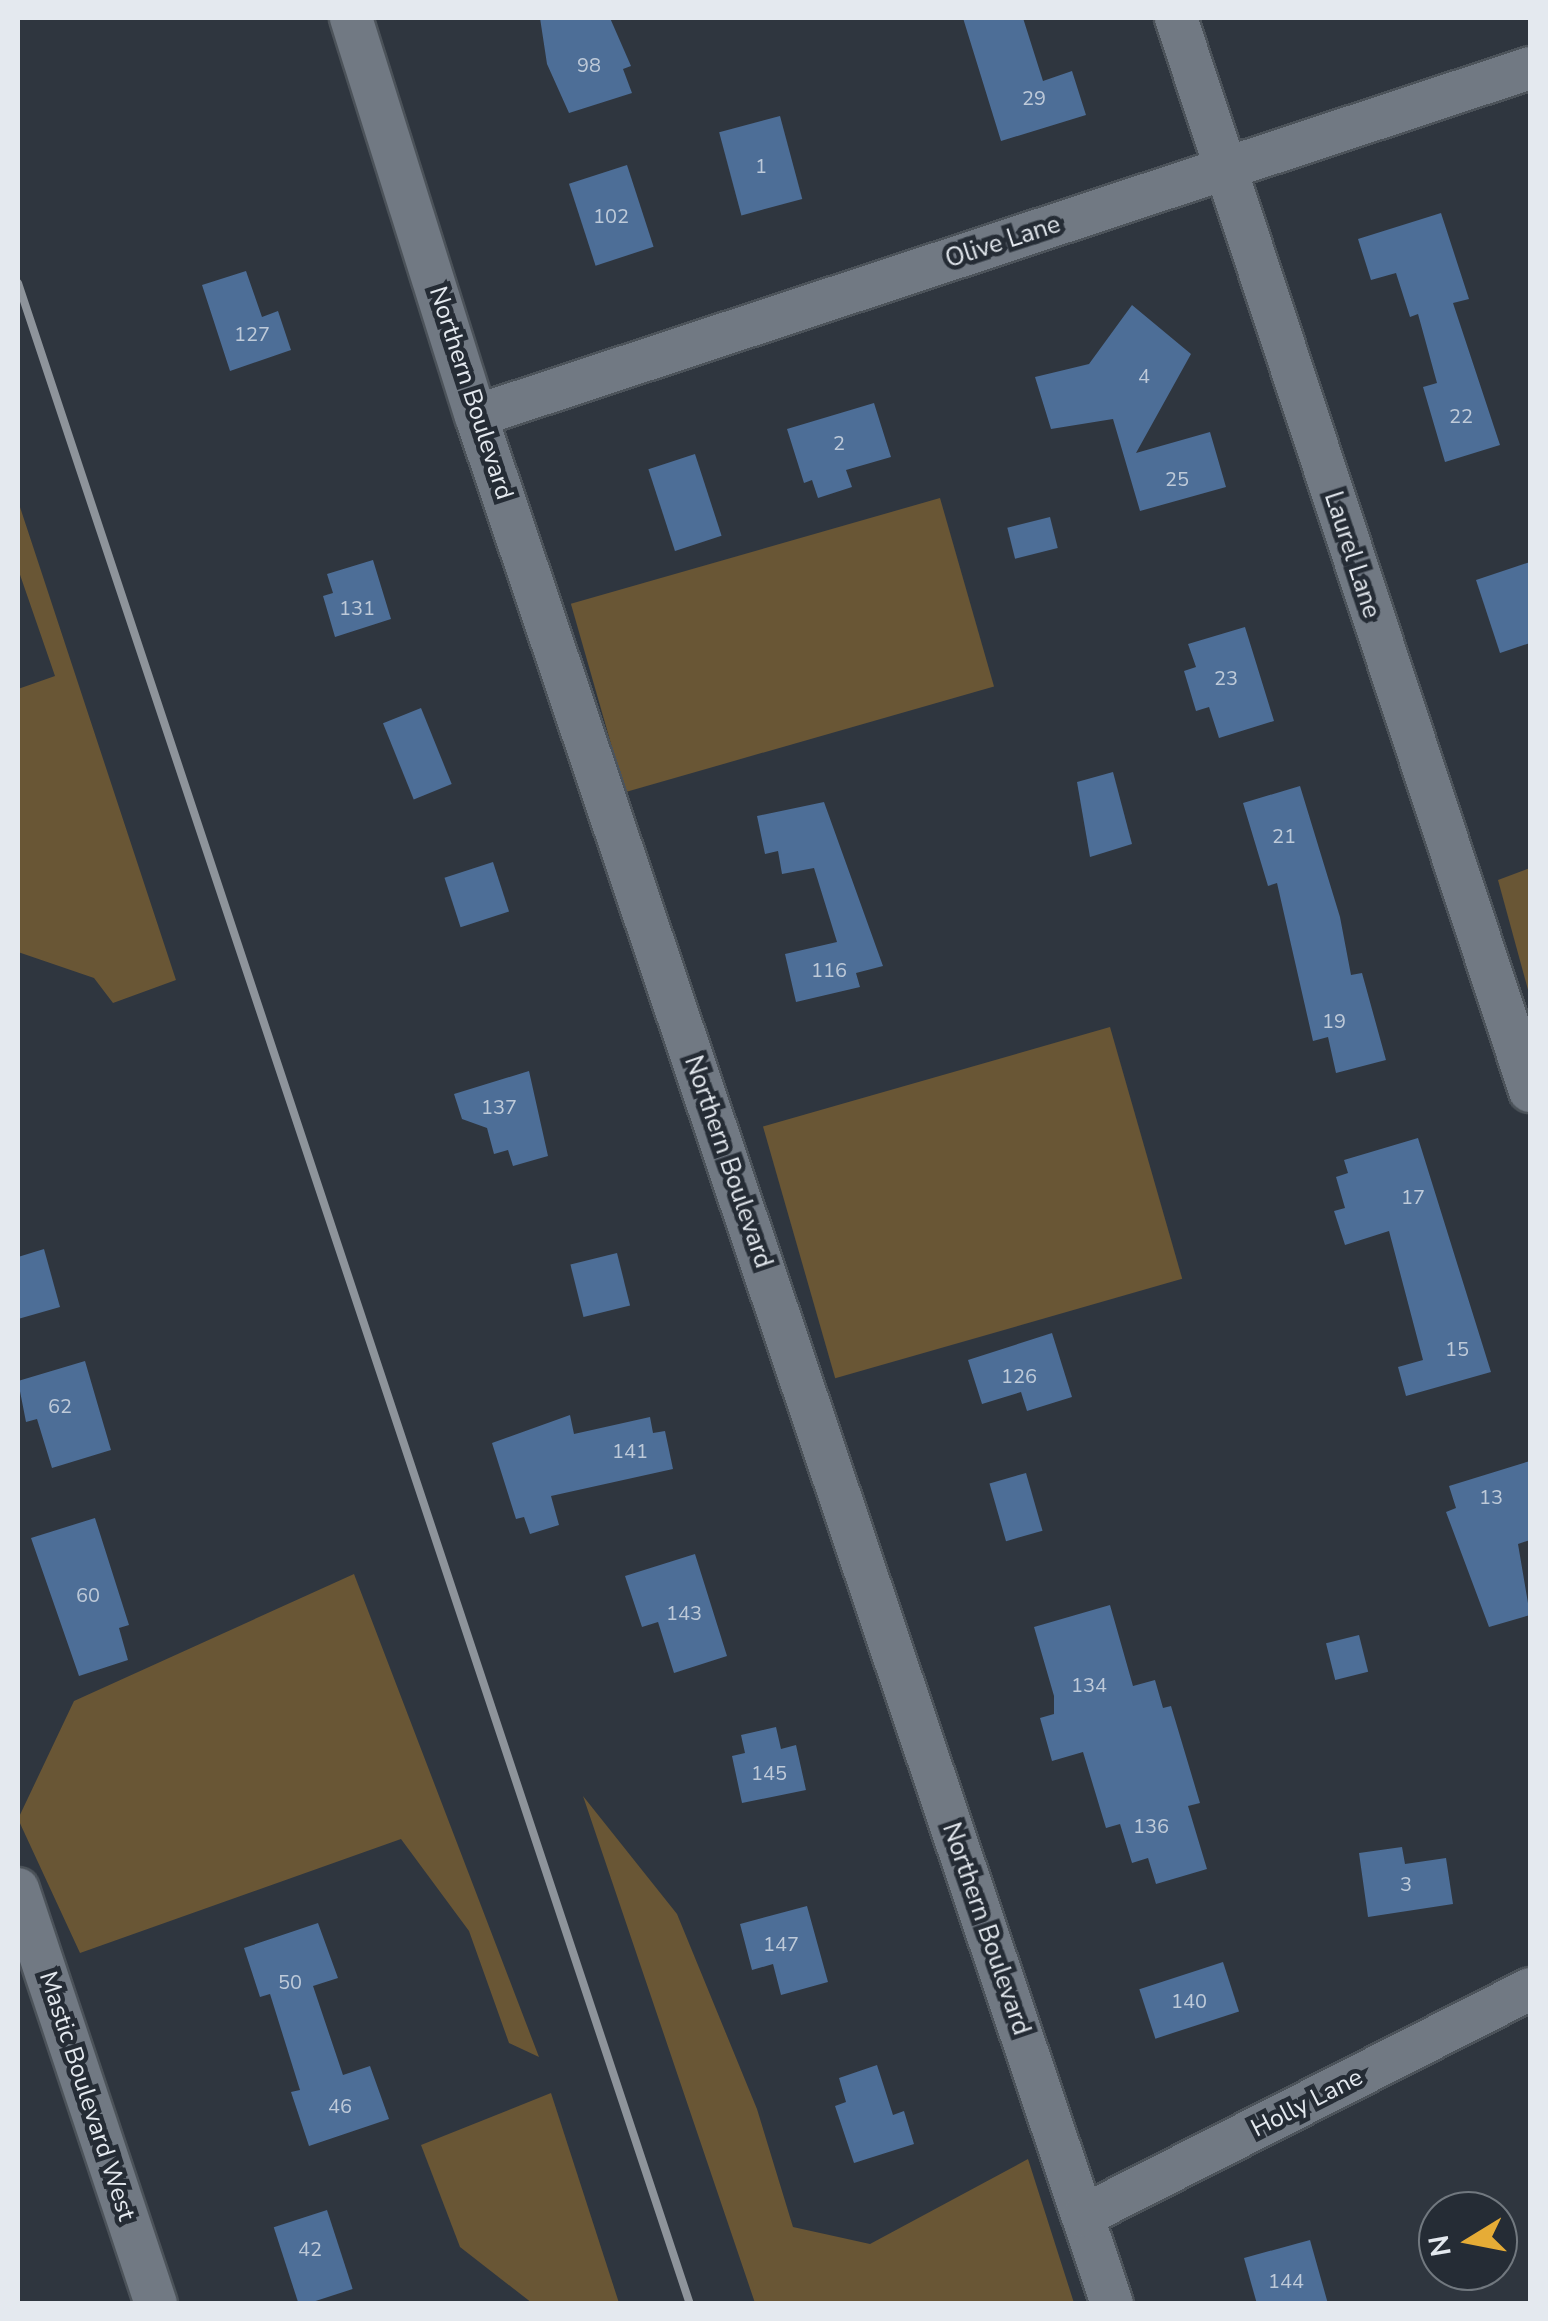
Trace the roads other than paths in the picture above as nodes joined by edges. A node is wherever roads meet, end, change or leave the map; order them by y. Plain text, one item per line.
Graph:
1 (351, 18) edge
2 (1176, 18) edge
3 (1530, 68) edge
4 (1227, 168) junction
5 (476, 416) junction
6 (1530, 1091) edge
7 (18, 1889) edge
8 (1530, 1989) edge
9 (1083, 2216) junction
10 (156, 2304) edge
11 (1112, 2304) edge

1 - 5 street, Northern Boulevard
2 - 4 street, Laurel Lane
3 - 4 street, Olive Lane
4 - 5 street, Olive Lane
4 - 6 street, Laurel Lane
5 - 9 street, Northern Boulevard
7 - 10 street, Mastic Boulevard West
8 - 9 street, Holly Lane
9 - 11 street, Northern Boulevard

